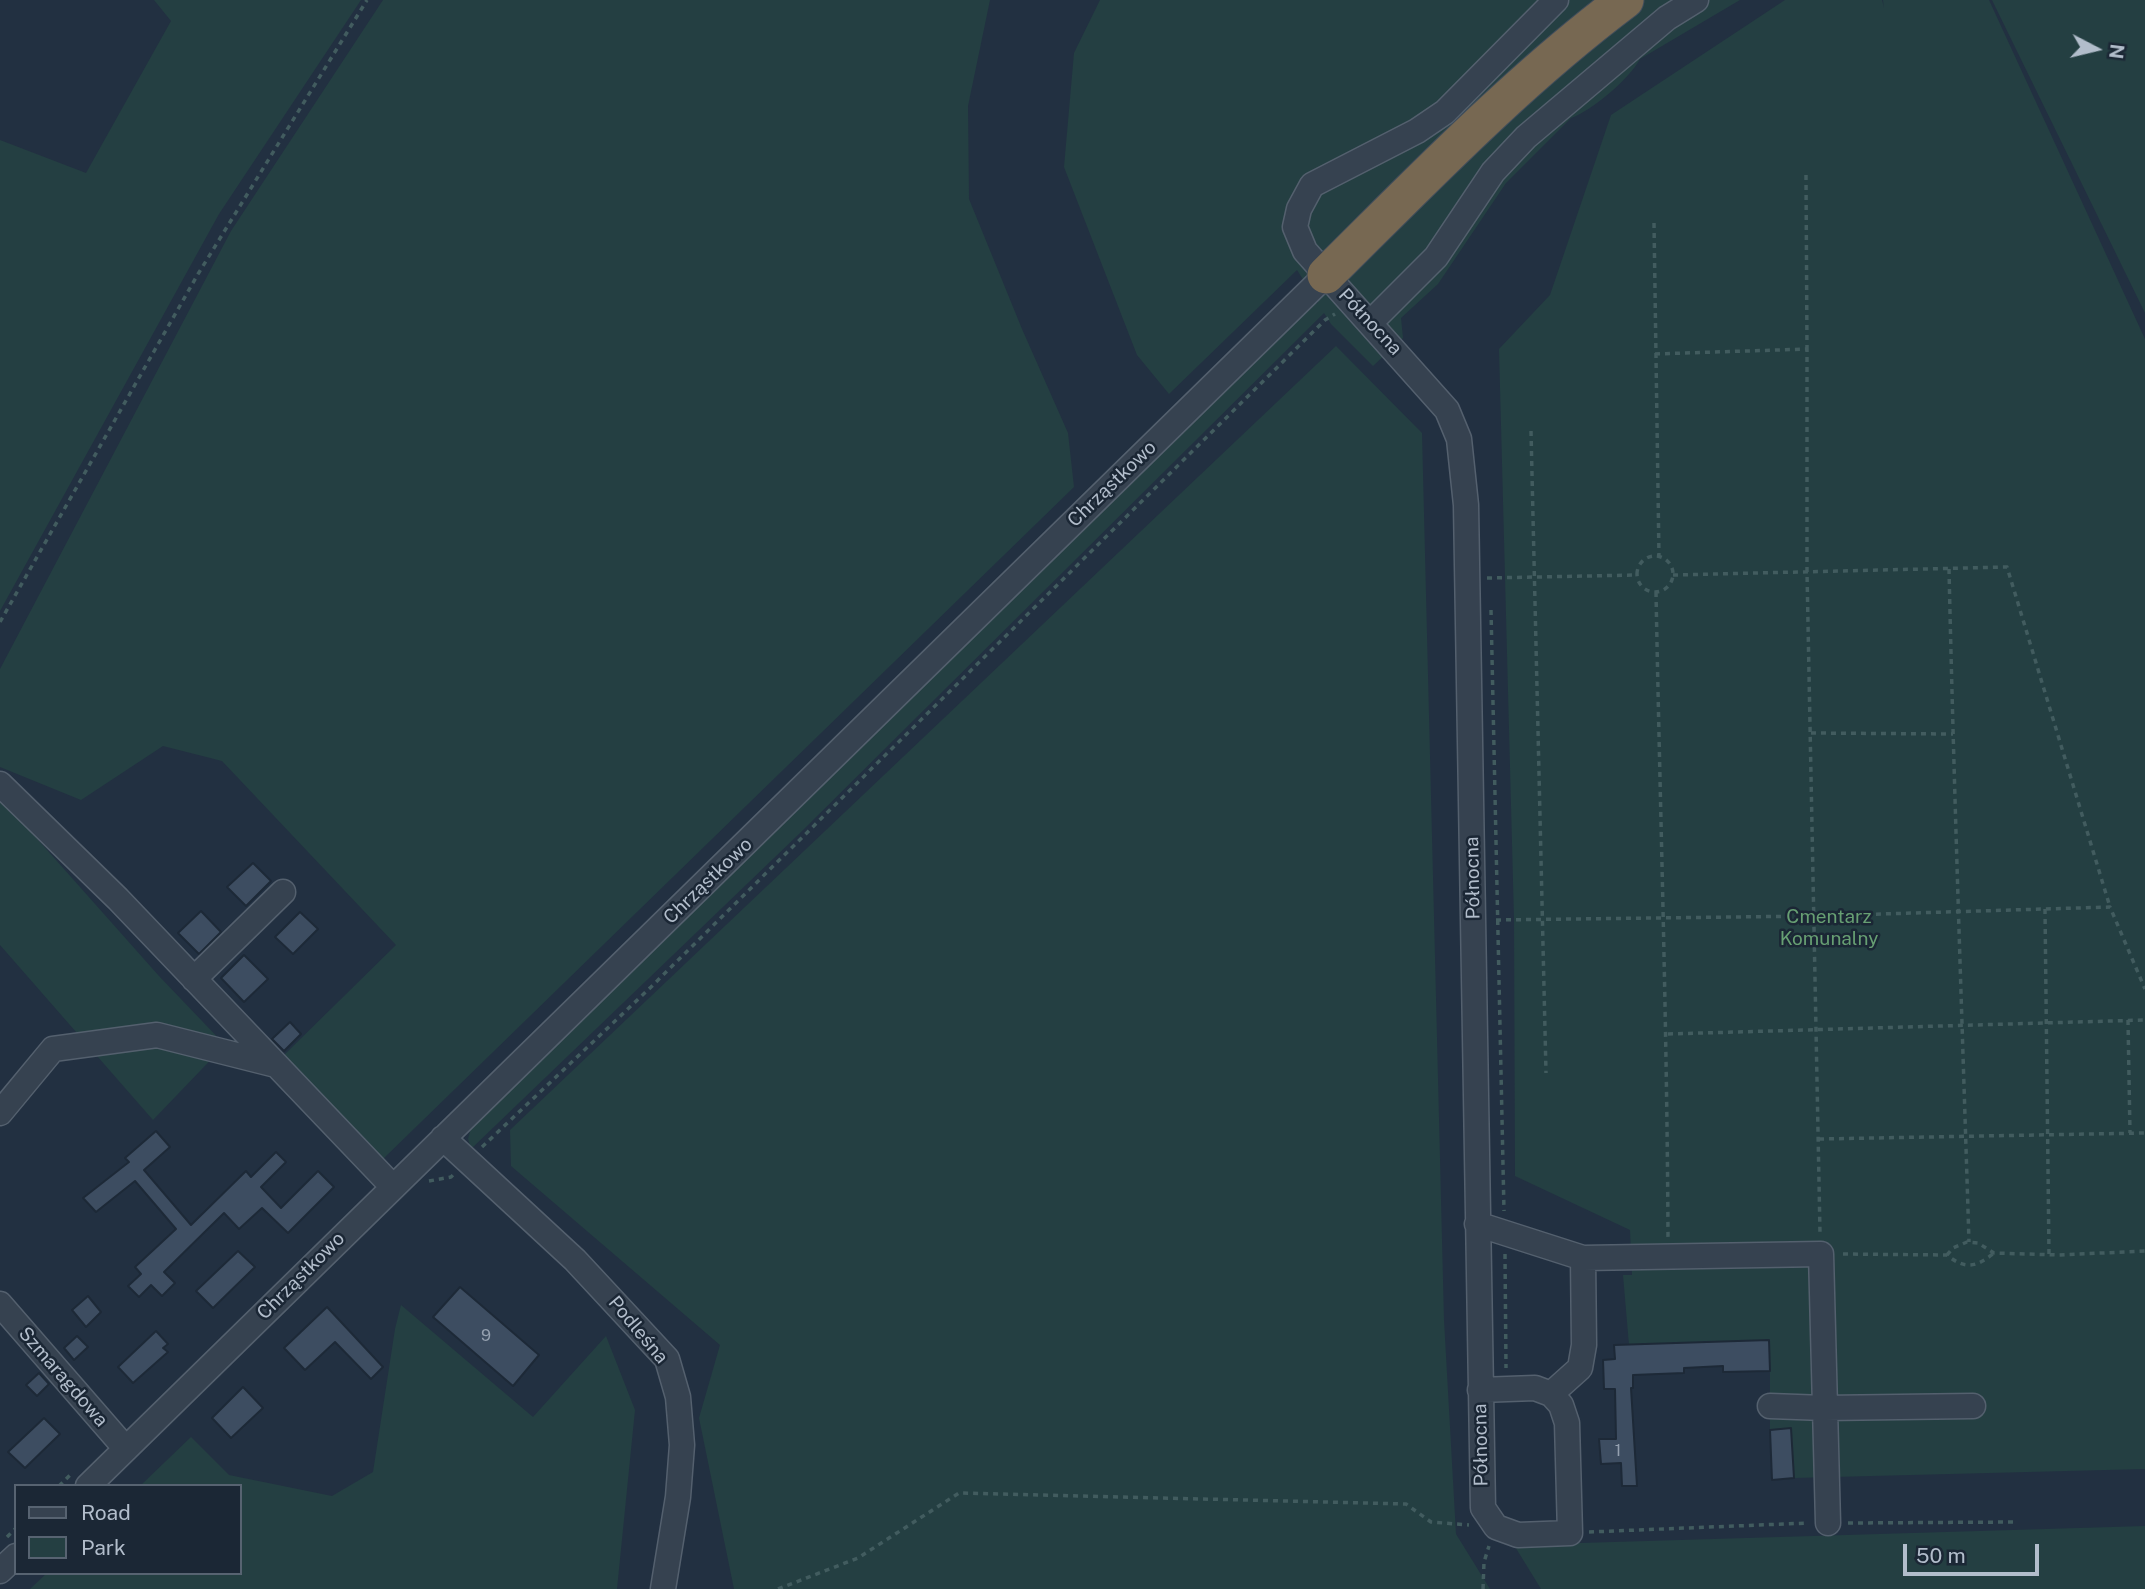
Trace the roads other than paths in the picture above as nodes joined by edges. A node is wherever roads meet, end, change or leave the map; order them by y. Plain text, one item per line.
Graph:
1 (1556, 0) edge
2 (1625, 0) edge
3 (1696, 0) edge
4 (1326, 275) junction
5 (1371, 322) junction
6 (0, 784) edge
7 (283, 892) dead end
8 (194, 979) junction
9 (276, 1065) junction
10 (0, 1113) edge
11 (443, 1138) junction
12 (393, 1187) junction
13 (1476, 1224) junction
14 (1583, 1258) junction
15 (0, 1304) edge
16 (1480, 1390) junction
17 (1551, 1394) junction
18 (1770, 1406) dead end
19 (1973, 1406) dead end
20 (1824, 1408) junction
21 (127, 1449) junction
22 (90, 1484) edge
23 (1828, 1523) road end
24 (14, 1558) edge
25 (0, 1571) edge
26 (663, 1589) edge

1 - 4 street, Północna
2 - 4 highway
3 - 5 street
4 - 5 street, Północna
4 - 11 street, Chrząstkowo
5 - 13 street, Północna
6 - 8 street
7 - 8 street
8 - 9 street
9 - 10 street
9 - 12 street
11 - 12 street, Chrząstkowo
11 - 26 street, Podleśna
12 - 21 street, Chrząstkowo
13 - 14 street
13 - 16 street, Północna
14 - 17 street
14 - 20 street
15 - 21 street, Szmaragdowa
16 - 17 street
16 - 17 street, Północna
18 - 20 street
19 - 20 street
20 - 23 street
21 - 22 street, Chrząstkowo
24 - 25 street

